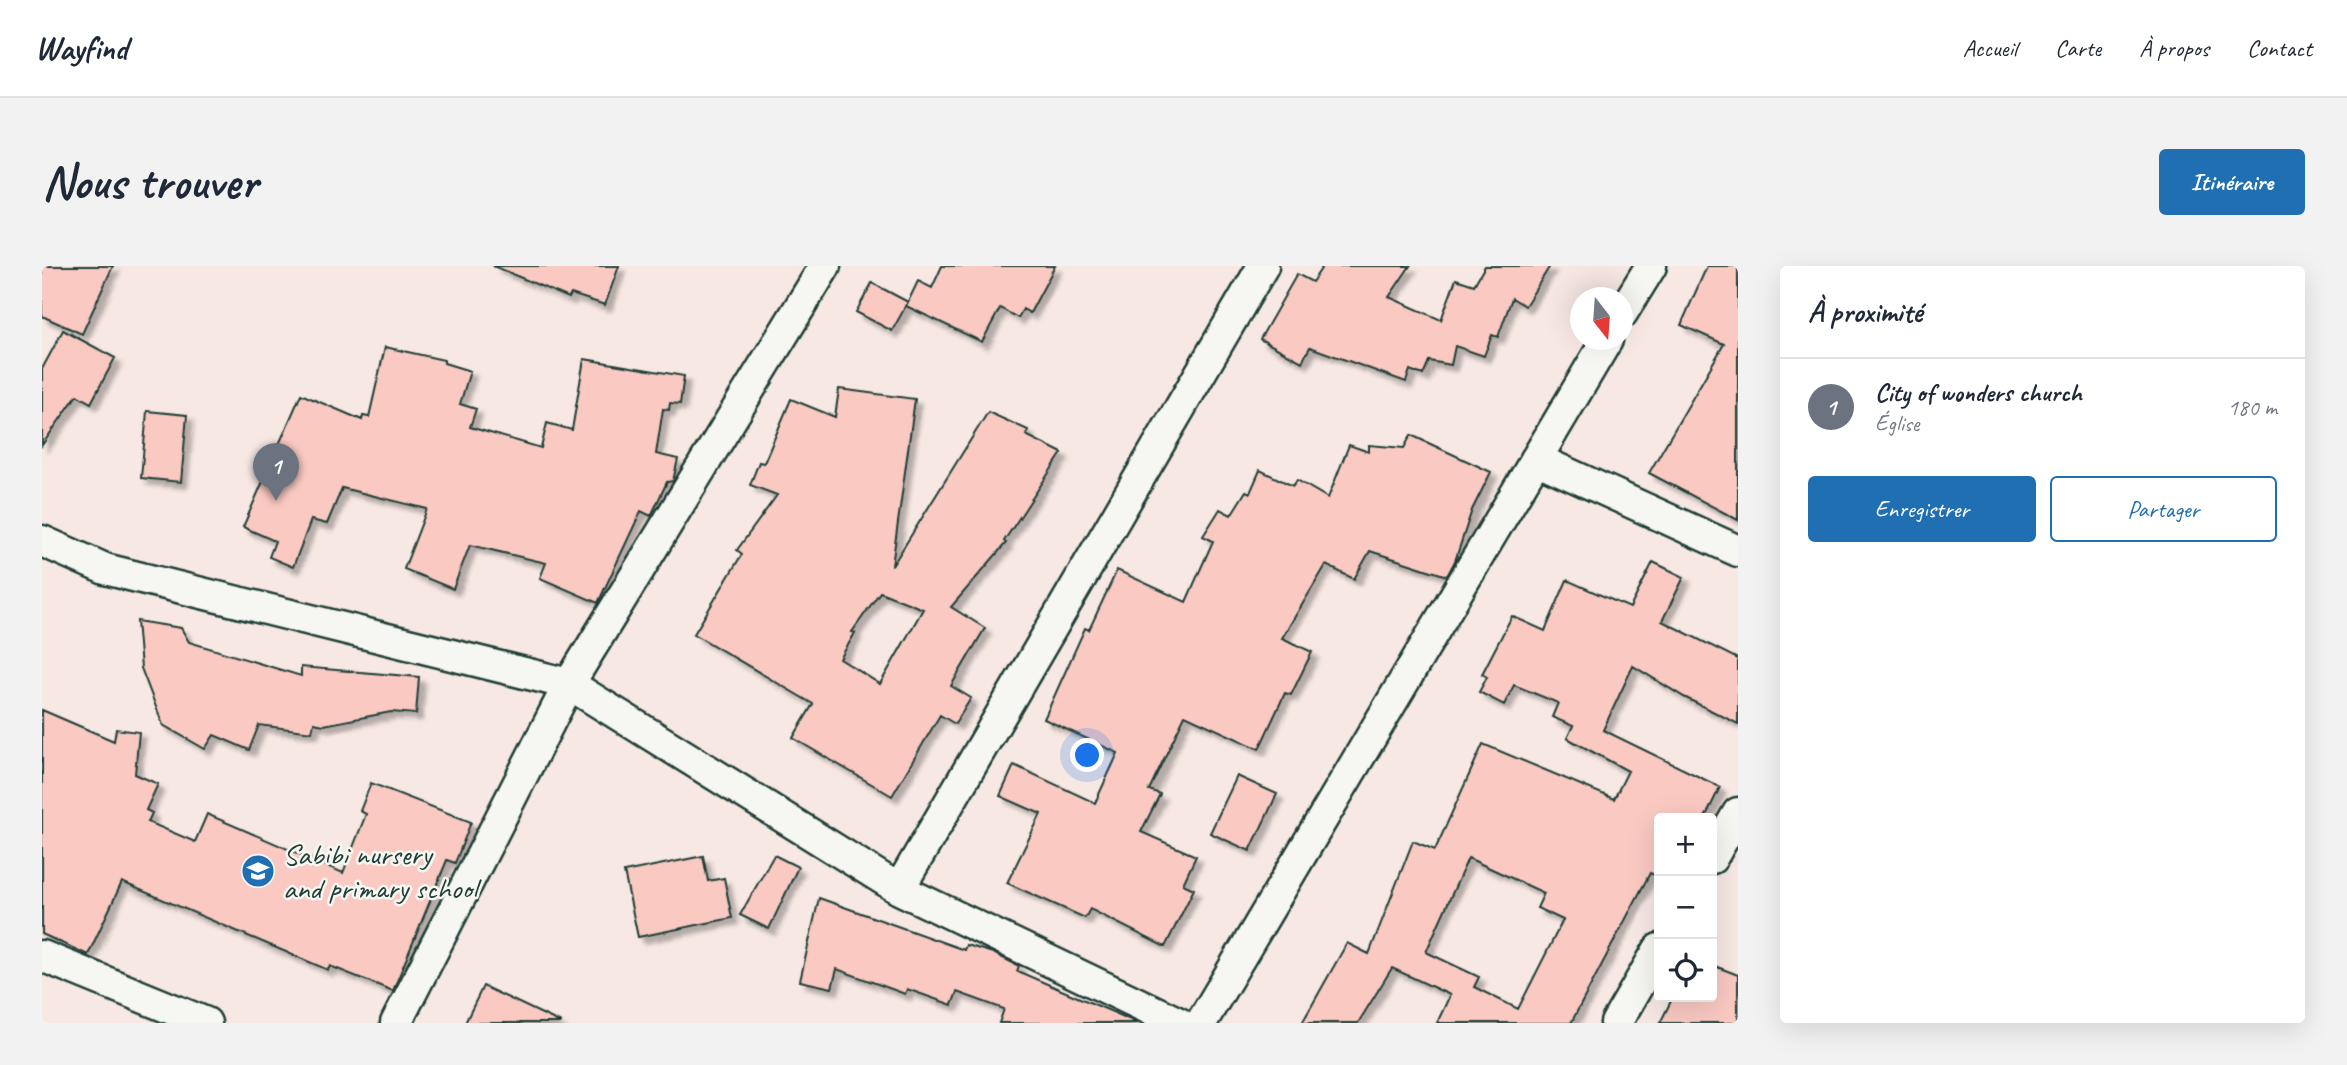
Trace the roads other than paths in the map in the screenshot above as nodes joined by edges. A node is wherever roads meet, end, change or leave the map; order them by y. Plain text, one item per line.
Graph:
1 (825, 266) edge
2 (1263, 266) edge
3 (1651, 266) edge
4 (1633, 295) edge
5 (1601, 350) edge
6 (1535, 459) junction
7 (42, 541) edge
8 (1738, 551) edge
9 (569, 684) junction
10 (1738, 813) edge
11 (1717, 849) edge
12 (899, 890) junction
13 (42, 956) edge
14 (1654, 958) edge
15 (206, 1023) edge
16 (396, 1023) edge
17 (1179, 1023) edge
18 (1201, 1023) edge
19 (1616, 1023) edge

1 - 9 street
2 - 12 street
3 - 4 street
5 - 6 street
6 - 8 street
6 - 18 street
7 - 9 street
9 - 12 street
9 - 16 street
10 - 11 street
12 - 17 street
13 - 15 street
14 - 19 street

